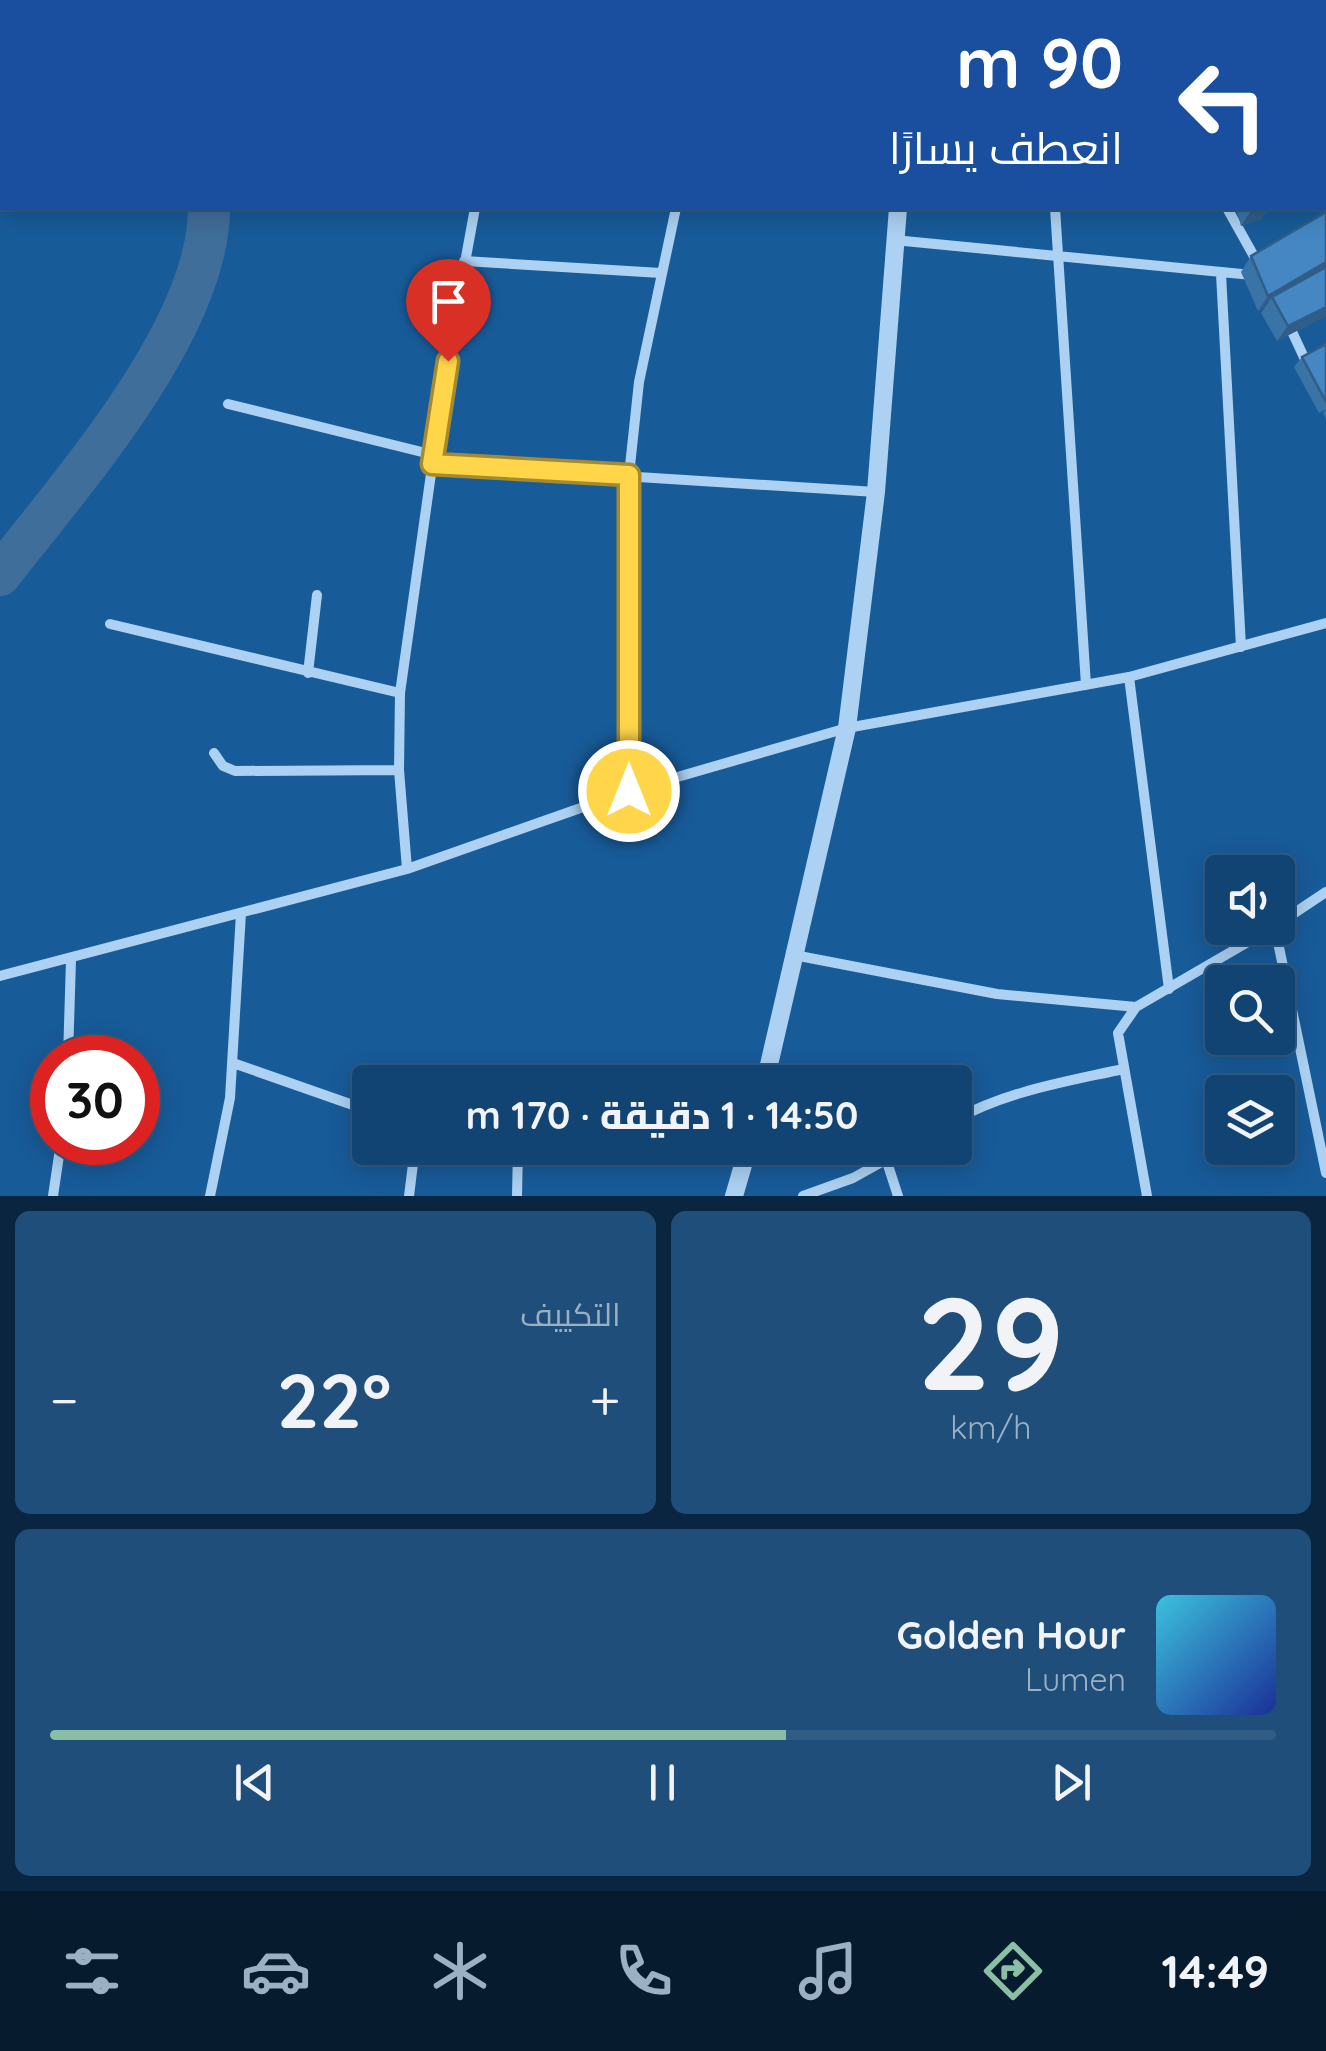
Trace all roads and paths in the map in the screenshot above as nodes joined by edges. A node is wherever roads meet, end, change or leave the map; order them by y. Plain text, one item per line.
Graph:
1 (476, 210) edge
2 (676, 210) edge
3 (898, 210) edge
4 (1055, 210) edge
5 (1228, 210) edge
6 (894, 240) junction
7 (1056, 255) junction
8 (464, 261) junction
9 (662, 273) junction
10 (1221, 274) junction
11 (1280, 308) edge
12 (1311, 372) edge
13 (228, 404) dead end
14 (433, 460) junction
15 (629, 475) junction
16 (876, 492) junction
17 (317, 595) dead end
18 (110, 624) dead end
19 (1326, 624) edge
20 (1241, 647) junction
21 (308, 674) junction
22 (1129, 676) junction
23 (1086, 685) junction
24 (400, 693) junction
25 (847, 728) junction
26 (214, 753) dead end
27 (399, 770) junction
28 (629, 791) junction
29 (407, 870) junction
30 (1326, 892) edge
31 (241, 912) junction
32 (1295, 913) edge
33 (1243, 945) edge
34 (1279, 945) edge
35 (794, 955) junction
36 (71, 960) junction
37 (0, 976) edge
38 (1169, 989) junction
39 (1136, 1008) junction
40 (69, 1035) edge
41 (233, 1063) junction
42 (769, 1065) edge
43 (1123, 1069) junction
44 (352, 1105) edge
45 (972, 1111) edge
46 (58, 1165) edge
47 (413, 1165) edge
48 (518, 1165) edge
49 (743, 1165) edge
50 (876, 1165) edge
51 (888, 1165) edge
52 (1326, 1174) edge
53 (53, 1196) edge
54 (210, 1196) edge
55 (410, 1196) edge
56 (517, 1196) edge
57 (734, 1196) edge
58 (803, 1196) edge
59 (898, 1196) edge
60 (1147, 1196) edge

1 - 8 street
2 - 9 street
3 - 6 street
4 - 7 street
5 - 10 street
6 - 7 street
6 - 16 street
7 - 10 street
7 - 23 street
8 - 9 street
8 - 14 street
9 - 15 street
10 - 20 street
11 - 12 street
13 - 14 street
14 - 15 street
14 - 24 street
15 - 16 street
15 - 28 street
16 - 25 street
17 - 21 street
18 - 21 street
19 - 20 street
20 - 22 street
21 - 24 street
22 - 23 street
22 - 38 street
23 - 25 street
24 - 27 street
25 - 28 street
25 - 35 street
26 - 27 street
27 - 29 street
28 - 29 street
29 - 31 street
30 - 32 street
31 - 36 street
31 - 41 street
33 - 38 street
34 - 52 street
35 - 39 street
35 - 42 street
36 - 37 street
36 - 40 street
38 - 39 street
39 - 43 street
41 - 44 street
41 - 54 street
43 - 45 street
43 - 60 street
46 - 53 street
47 - 55 street
48 - 56 street
49 - 57 street
50 - 58 street
51 - 59 street

